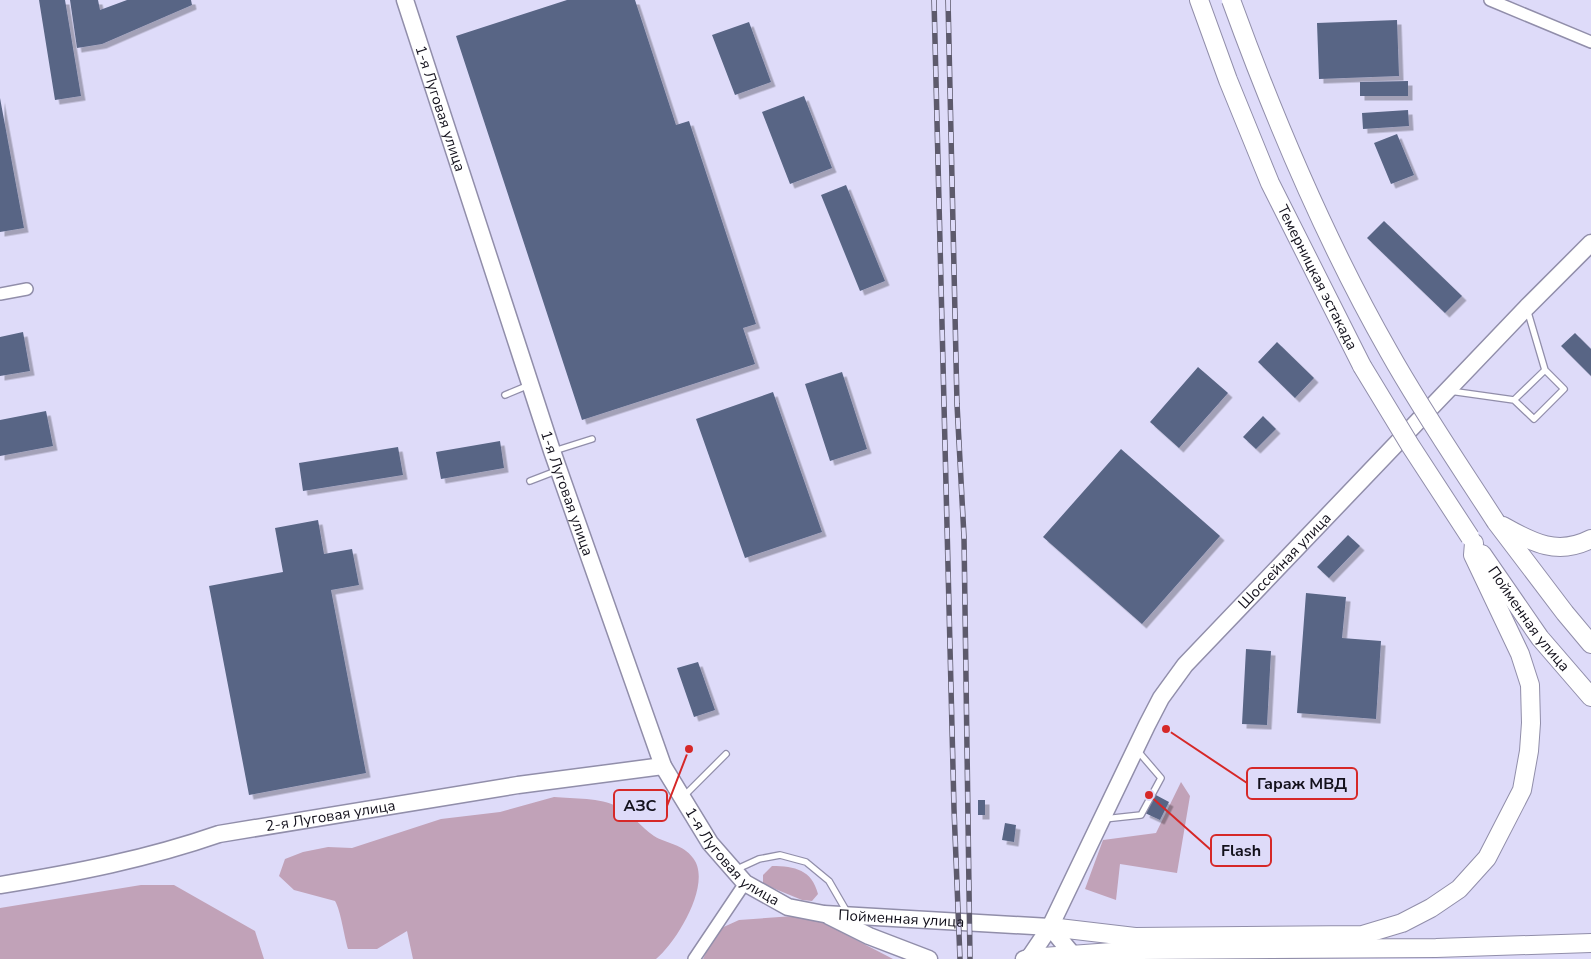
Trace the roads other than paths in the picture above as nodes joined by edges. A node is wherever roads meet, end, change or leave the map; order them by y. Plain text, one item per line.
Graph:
1 (405, 0) edge
2 (1199, 0) edge
3 (1231, 0) edge
4 (1490, 0) edge
5 (1591, 42) edge
6 (1591, 244) edge
7 (27, 289) dead end
8 (0, 294) edge
9 (1527, 307) junction
10 (1545, 370) junction
11 (529, 385) junction
12 (1448, 390) junction
13 (505, 395) dead end
14 (1514, 400) junction
15 (592, 439) dead end
16 (552, 451) junction
17 (558, 470) junction
18 (530, 481) dead end
19 (1496, 522) junction
20 (1591, 539) edge
21 (1472, 540) junction
22 (1591, 644) edge
23 (1591, 697) edge
24 (1136, 748) junction
25 (726, 754) dead end
26 (663, 766) junction
27 (682, 798) junction
28 (1102, 819) junction
29 (734, 870) junction
30 (745, 883) junction
31 (0, 885) edge
32 (824, 914) junction
33 (848, 914) junction
34 (1050, 927) junction
35 (1591, 942) edge
36 (1073, 955) junction
37 (1027, 958) edge
38 (694, 959) edge
39 (929, 959) edge

1 - 11 main road, 1-я Луговая улица
2 - 21 main road, Темерницкая эстакада, bridge
3 - 19 main road, Темерницкая эстакада, bridge
4 - 5 street
6 - 9 main road, Шоссейная улица
7 - 8 street
9 - 10 lane
9 - 12 main road, Шоссейная улица
10 - 14 lane
10 - 14 lane
11 - 13 lane
11 - 16 main road, 1-я Луговая улица
12 - 14 lane
12 - 24 main road, Шоссейная улица
15 - 16 lane
16 - 17 main road, 1-я Луговая улица
17 - 18 lane
17 - 26 main road, 1-я Луговая улица
19 - 20 main road
19 - 22 main road, Пойменная улица
21 - 23 main road, Пойменная улица
21 - 34 main road
24 - 28 main road, Шоссейная улица
24 - 28 lane
25 - 27 lane
26 - 27 main road, 1-я Луговая улица
26 - 31 main road, 2-я Луговая улица
27 - 29 main road, 1-я Луговая улица
28 - 34 main road, Шоссейная улица
29 - 30 main road, 1-я Луговая улица
29 - 33 lane
30 - 32 main road, 1-я Луговая улица
30 - 38 street
32 - 33 main road, Пойменная улица
32 - 39 main road, Пойменная улица
33 - 34 main road, Пойменная улица
34 - 36 main road
34 - 37 main road
35 - 36 main road
36 - 37 main road

